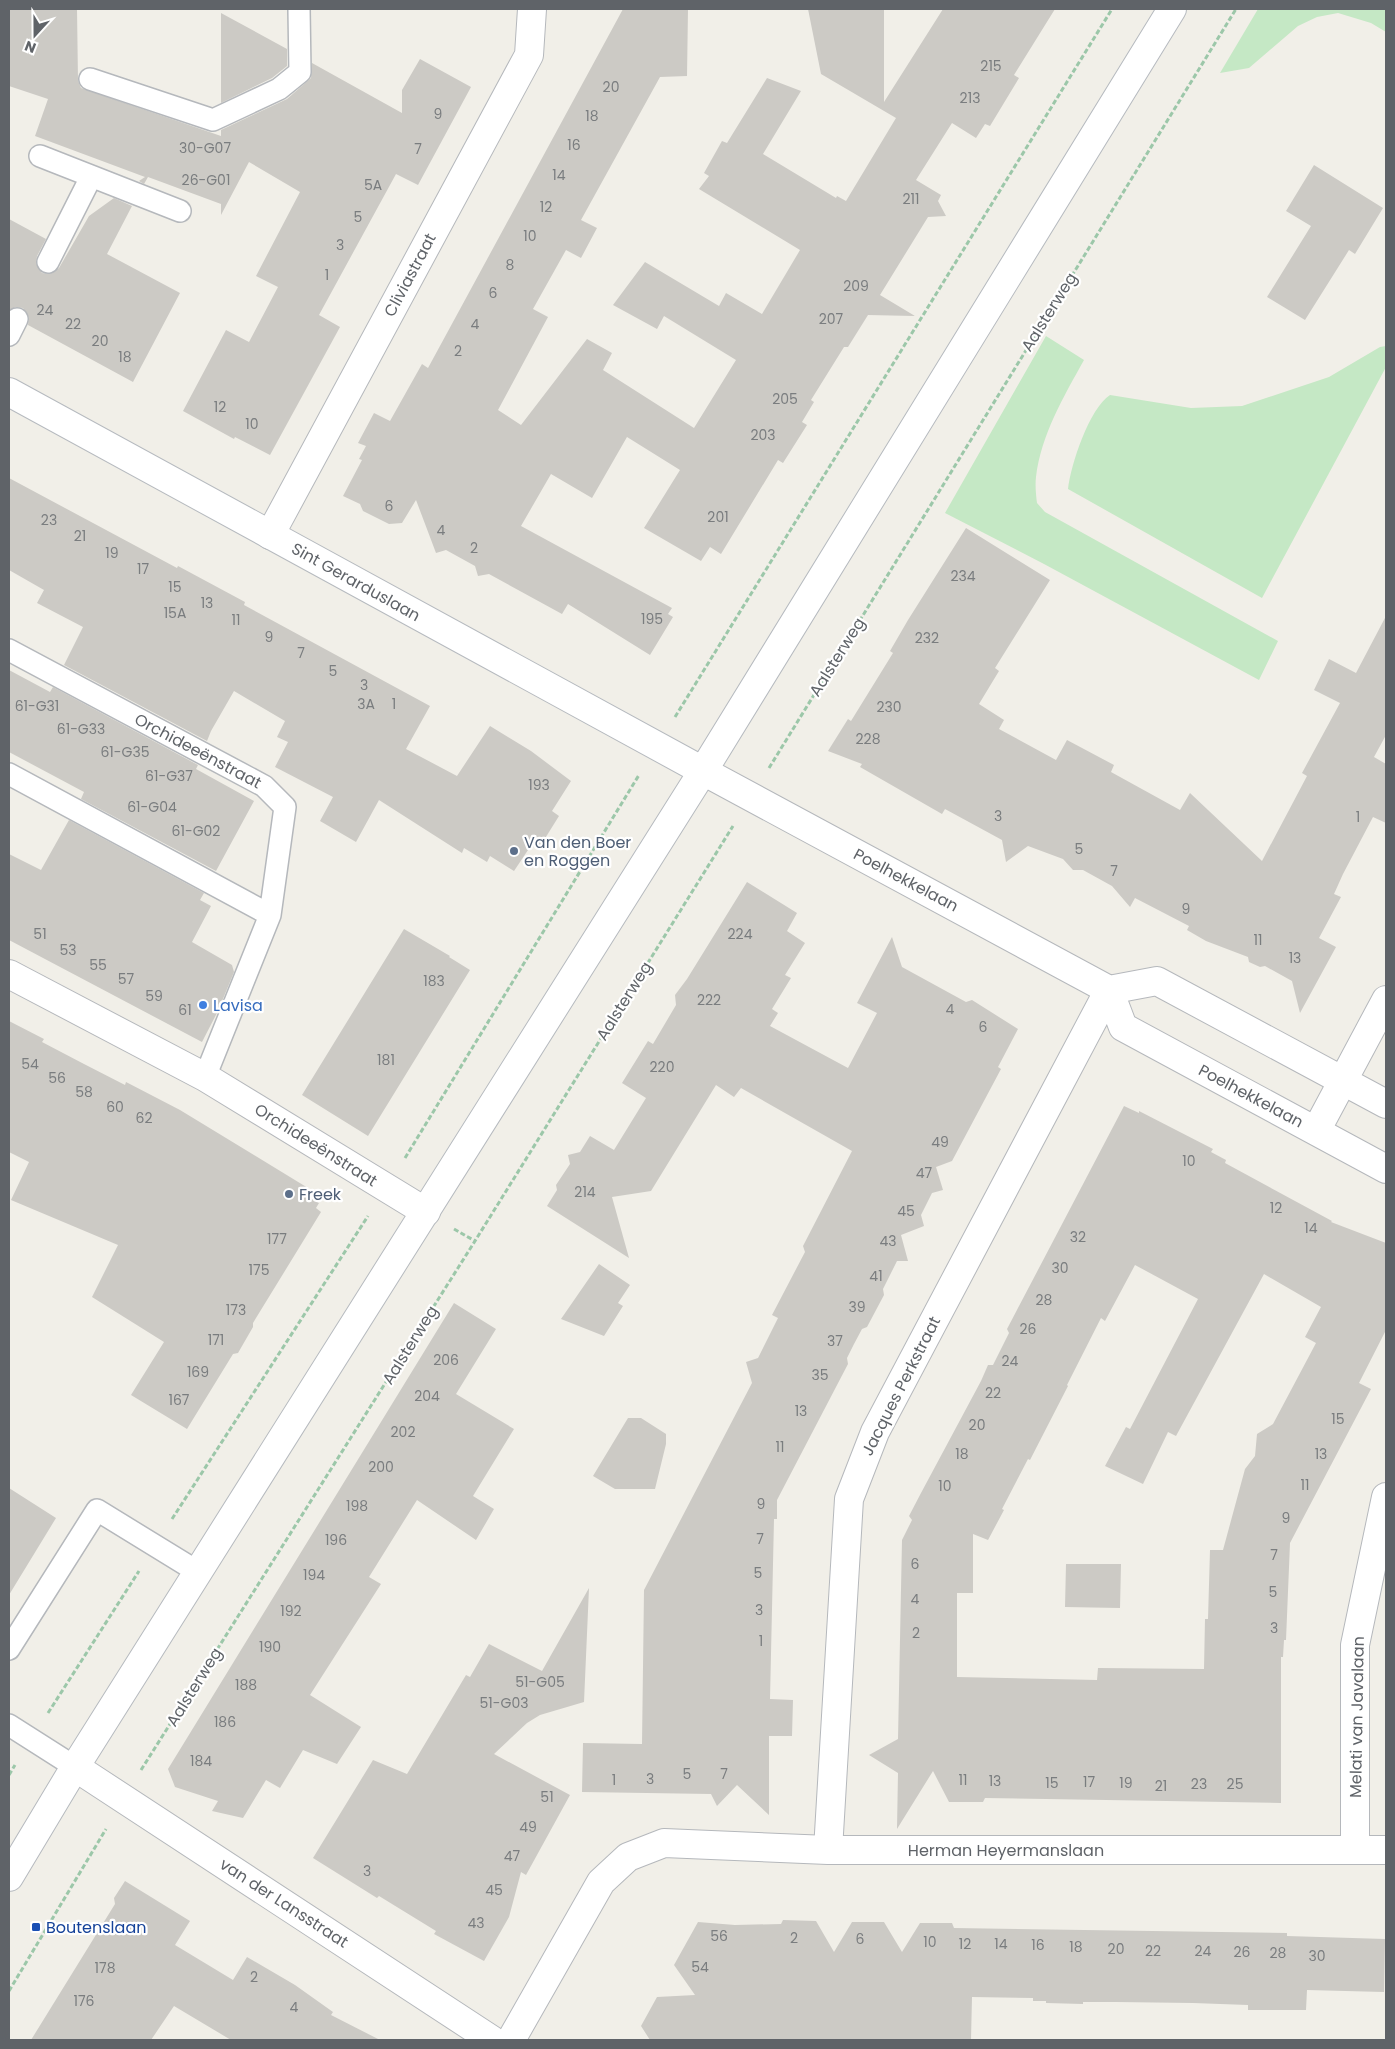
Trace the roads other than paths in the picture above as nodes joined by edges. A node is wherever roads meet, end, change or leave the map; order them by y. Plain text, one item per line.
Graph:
1 (298, 9) edge
2 (532, 9) edge
3 (1172, 9) edge
4 (90, 79) dead end
5 (40, 156) dead end
6 (91, 177) junction
7 (180, 211) dead end
8 (48, 262) dead end
9 (9, 392) edge
10 (270, 535) junction
11 (9, 650) edge
12 (703, 771) junction
13 (9, 774) edge
14 (270, 915) junction
15 (9, 974) edge
16 (1109, 990) junction
17 (1386, 1000) edge
18 (206, 1078) junction
19 (1344, 1082) junction
20 (1386, 1104) edge
21 (1316, 1132) junction
22 (1386, 1169) edge
23 (426, 1212) junction
24 (1386, 1497) edge
25 (198, 1572) junction
26 (9, 1649) edge
27 (9, 1725) edge
28 (75, 1767) junction
29 (1355, 1849) junction
30 (828, 1850) junction
31 (1386, 1850) edge
32 (9, 1877) edge
33 (492, 2040) edge
34 (511, 2040) edge

1 - 4 lane
2 - 10 street, Cliviastraat
3 - 12 street
5 - 6 lane
6 - 7 lane
6 - 8 lane
9 - 10 street, Sint Gerarduslaan
10 - 12 street, Sint Gerarduslaan
11 - 14 lane, Orchideeënstraat
12 - 16 street, Poelhekkelaan
12 - 23 street
13 - 14 lane
14 - 18 lane, Orchideeënstraat
15 - 18 street, Orchideeënstraat
16 - 19 street
16 - 21 street, Poelhekkelaan
16 - 30 street, Jacques Perkstraat
17 - 19 street
18 - 23 street, Orchideeënstraat
19 - 20 street
19 - 21 street
21 - 22 street, Poelhekkelaan
23 - 25 street
24 - 29 street, Melati van Javalaan
25 - 26 lane
25 - 28 street
27 - 28 lane
28 - 32 street
28 - 33 street, van der Lansstraat
29 - 30 street, Herman Heyermanslaan
29 - 31 street, Herman Heyermanslaan
30 - 34 street, Herman Heyermanslaan

